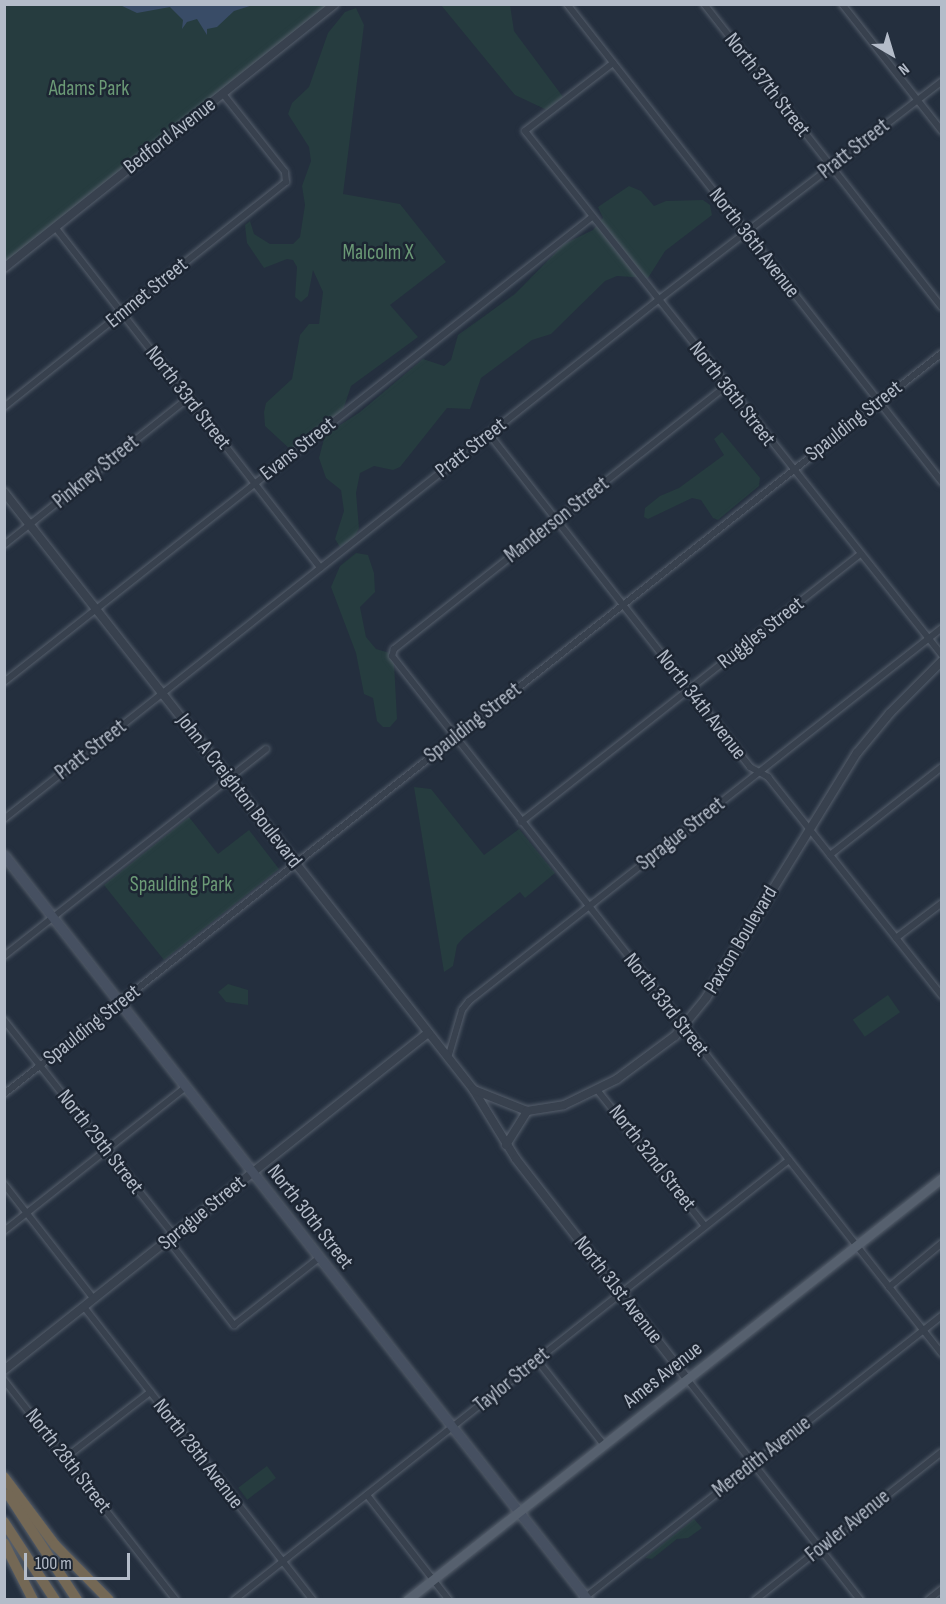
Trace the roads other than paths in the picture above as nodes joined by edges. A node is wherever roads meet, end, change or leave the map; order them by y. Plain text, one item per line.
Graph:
1 (335, 4) edge
2 (567, 4) edge
3 (704, 4) edge
4 (842, 4) edge
5 (613, 63) junction
6 (942, 81) edge
7 (223, 94) junction
8 (917, 100) junction
9 (942, 131) edge
10 (832, 166) junction
11 (592, 217) junction
12 (55, 227) junction
13 (746, 232) junction
14 (4, 268) edge
15 (658, 300) junction
16 (942, 307) edge
17 (122, 313) junction
18 (942, 353) edge
19 (726, 386) junction
20 (188, 398) junction
21 (879, 402) junction
22 (4, 407) edge
23 (489, 434) junction
24 (792, 470) junction
25 (942, 482) edge
26 (255, 483) junction
27 (4, 492) edge
28 (556, 520) junction
29 (30, 525) junction
30 (4, 545) edge
31 (859, 555) junction
32 (320, 568) junction
33 (623, 605) junction
34 (96, 609) junction
35 (942, 627) edge
36 (927, 639) junction
37 (942, 655) edge
38 (392, 656) joint
39 (942, 661) edge
40 (4, 682) edge
41 (689, 690) junction
42 (162, 694) junction
43 (455, 738) junction
44 (266, 749) dead end
45 (942, 767) edge
46 (759, 772) junction
47 (229, 778) junction
48 (4, 819) edge
49 (521, 822) junction
50 (809, 829) junction
51 (4, 855) edge
52 (830, 855) junction
53 (296, 864) junction
54 (942, 903) edge
55 (588, 907) junction
56 (53, 918) junction
57 (896, 938) junction
58 (4, 956) edge
59 (942, 996) edge
60 (120, 1002) junction
61 (4, 1020) edge
62 (684, 1027) junction
63 (428, 1033) junction
64 (448, 1058) junction
65 (40, 1066) junction
66 (186, 1087) junction
67 (473, 1089) junction
68 (598, 1091) junction
69 (4, 1094) edge
70 (527, 1111) junction
71 (506, 1145) junction
72 (107, 1150) junction
73 (789, 1160) junction
74 (253, 1172) junction
75 (942, 1178) edge
76 (4, 1184) edge
77 (27, 1214) junction
78 (705, 1226) junction
79 (4, 1231) edge
80 (171, 1238) junction
81 (942, 1243) edge
82 (856, 1246) junction
83 (319, 1257) junction
84 (889, 1287) junction
85 (620, 1293) junction
86 (94, 1299) junction
87 (84, 1307) junction
88 (942, 1315) edge
89 (922, 1330) junction
90 (942, 1354) edge
91 (537, 1360) junction
92 (4, 1370) edge
93 (687, 1379) junction
94 (4, 1380) edge
95 (150, 1392) junction
96 (453, 1427) junction
97 (604, 1445) junction
98 (942, 1452) edge
99 (65, 1458) junction
100 (754, 1463) junction
101 (4, 1477) edge
102 (4, 1488) edge
103 (367, 1495) junction
104 (519, 1512) junction
105 (4, 1522) edge
106 (4, 1544) edge
107 (820, 1548) junction
108 (283, 1561) junction
109 (433, 1579) junction
110 (942, 1589) edge
111 (585, 1598) edge
112 (33, 1599) edge
113 (55, 1599) edge
114 (77, 1599) edge
115 (109, 1599) edge
116 (176, 1599) edge
117 (234, 1599) edge
118 (313, 1599) edge
119 (407, 1599) edge
120 (449, 1599) edge
121 (755, 1599) edge
122 (860, 1599) edge
123 (928, 1599) edge

1 - 7 street, Bedford Avenue
2 - 5 street, North 36th Avenue
3 - 10 street, North 37th Street
4 - 8 street
5 - 11 street, North 36th Street
5 - 13 street, North 36th Avenue
6 - 8 street, Pratt Street
7 - 12 street, Bedford Avenue
7 - 17 street, Emmet Street
8 - 9 street
8 - 10 street, Pratt Street
10 - 13 street, Pratt Street
10 - 16 street, North 37th Street
11 - 15 street, North 36th Street
11 - 26 street, Evans Street
12 - 14 street, Bedford Avenue
12 - 17 street, North 33rd Street
13 - 15 street, Pratt Street
13 - 21 street, North 36th Avenue
15 - 19 street, North 36th Street
15 - 23 street, Pratt Street
17 - 20 street, North 33rd Street
17 - 22 street, Emmet Street
18 - 21 street, Spaulding Street
19 - 24 street, North 36th Street
19 - 28 street, Manderson Street
20 - 26 street, North 33rd Street
20 - 29 street, Pinkney Street
21 - 24 street, Spaulding Street
21 - 25 street, North 36th Avenue
23 - 28 street, North 34th Avenue
23 - 32 street, Pratt Street
24 - 31 street, North 36th Street
24 - 33 street, Spaulding Street
26 - 32 street, North 33rd Street
26 - 34 street, Evans Street
27 - 29 street, John A Creighton Boulevard
28 - 33 street, North 34th Avenue
28 - 38 street, Manderson Street
29 - 30 street, Pinkney Street
29 - 34 street, John A Creighton Boulevard
31 - 36 street, North 36th Street
31 - 41 street, Ruggles Street
32 - 42 street, Pratt Street
33 - 41 street, North 34th Avenue
33 - 43 street, Spaulding Street
34 - 40 street, Evans Street
34 - 42 street, John A Creighton Boulevard
35 - 36 street, Sprague Street
36 - 37 street, North 36th Street
36 - 46 street, Sprague Street
38 - 43 street, North 33rd Street
39 - 50 street, Paxton Boulevard
41 - 46 street, North 34th Avenue
41 - 49 street, Ruggles Street
42 - 47 street, John A Creighton Boulevard
42 - 48 street, Pratt Street
43 - 49 street, North 33rd Street
43 - 53 street, Spaulding Street
44 - 47 street
45 - 52 street
46 - 50 street, North 34th Avenue
46 - 55 street, Sprague Street
47 - 53 street, John A Creighton Boulevard
47 - 56 street
49 - 55 street, North 33rd Street
50 - 52 street, North 34th Avenue
50 - 62 street, Paxton Boulevard
51 - 56 main road, North 30th Street
52 - 57 street, North 34th Avenue
53 - 60 street, Spaulding Street
53 - 63 street, John A Creighton Boulevard
54 - 57 street
55 - 62 street, North 33rd Street
55 - 64 street, Sprague Street
56 - 58 street
56 - 60 main road, North 30th Street
57 - 59 street, North 34th Avenue
60 - 65 street, Spaulding Street
60 - 66 main road, North 30th Street
61 - 65 street, North 29th Street
62 - 68 street, Paxton Boulevard
62 - 73 street, North 33rd Street
63 - 64 street, John A Creighton Boulevard
63 - 74 street, Sprague Street
64 - 67 street, John A Creighton Boulevard
65 - 69 street, Spaulding Street
65 - 72 street, North 29th Street
66 - 72 street
66 - 74 main road, North 30th Street
67 - 70 street
67 - 71 street, North 31st Avenue
68 - 70 street, Paxton Boulevard
68 - 78 street, North 32nd Street
70 - 71 street
71 - 85 street, North 31st Avenue
72 - 77 street
72 - 80 street, North 29th Street
73 - 78 street, Taylor Street
73 - 82 street, North 33rd Street
74 - 80 street, Sprague Street
74 - 83 main road, North 30th Street
75 - 82 main road, Ames Avenue
76 - 77 street
77 - 79 street
77 - 86 street
78 - 85 street, Taylor Street
80 - 83 street, North 29th Street
80 - 86 street, Sprague Street
81 - 84 street
82 - 84 street, North 33rd Street
82 - 93 main road, Ames Avenue
83 - 96 main road, North 30th Street
84 - 89 street, North 33rd Street
85 - 91 street, Taylor Street
85 - 93 street, North 31st Avenue
86 - 87 street, Sprague Street
87 - 92 street, Sprague Street
87 - 95 street, North 28th Avenue
88 - 89 street, Meredith Avenue
89 - 90 street, North 33rd Street
89 - 100 street, Meredith Avenue
91 - 96 street, Taylor Street
91 - 97 street
93 - 97 main road, Ames Avenue
93 - 100 street, North 31st Avenue
94 - 99 street, North 28th Street
95 - 99 street
95 - 108 street, North 28th Avenue
96 - 103 street, Taylor Street
96 - 104 main road, North 30th Street
97 - 104 main road, Ames Avenue
98 - 107 street, Fowler Avenue
99 - 116 street, North 28th Street
100 - 107 street, North 31st Avenue
100 - 111 street, Meredith Avenue
101 - 115 highway
102 - 114 highway
103 - 108 street, Taylor Street
103 - 109 street
104 - 109 main road, Ames Avenue
104 - 111 main road, North 30th Street
105 - 113 highway
106 - 112 highway
107 - 121 street, Fowler Avenue
107 - 122 street, North 31st Avenue
108 - 117 street, Taylor Street
108 - 118 street, North 28th Avenue
109 - 119 main road, Ames Avenue
109 - 120 street
110 - 123 street

